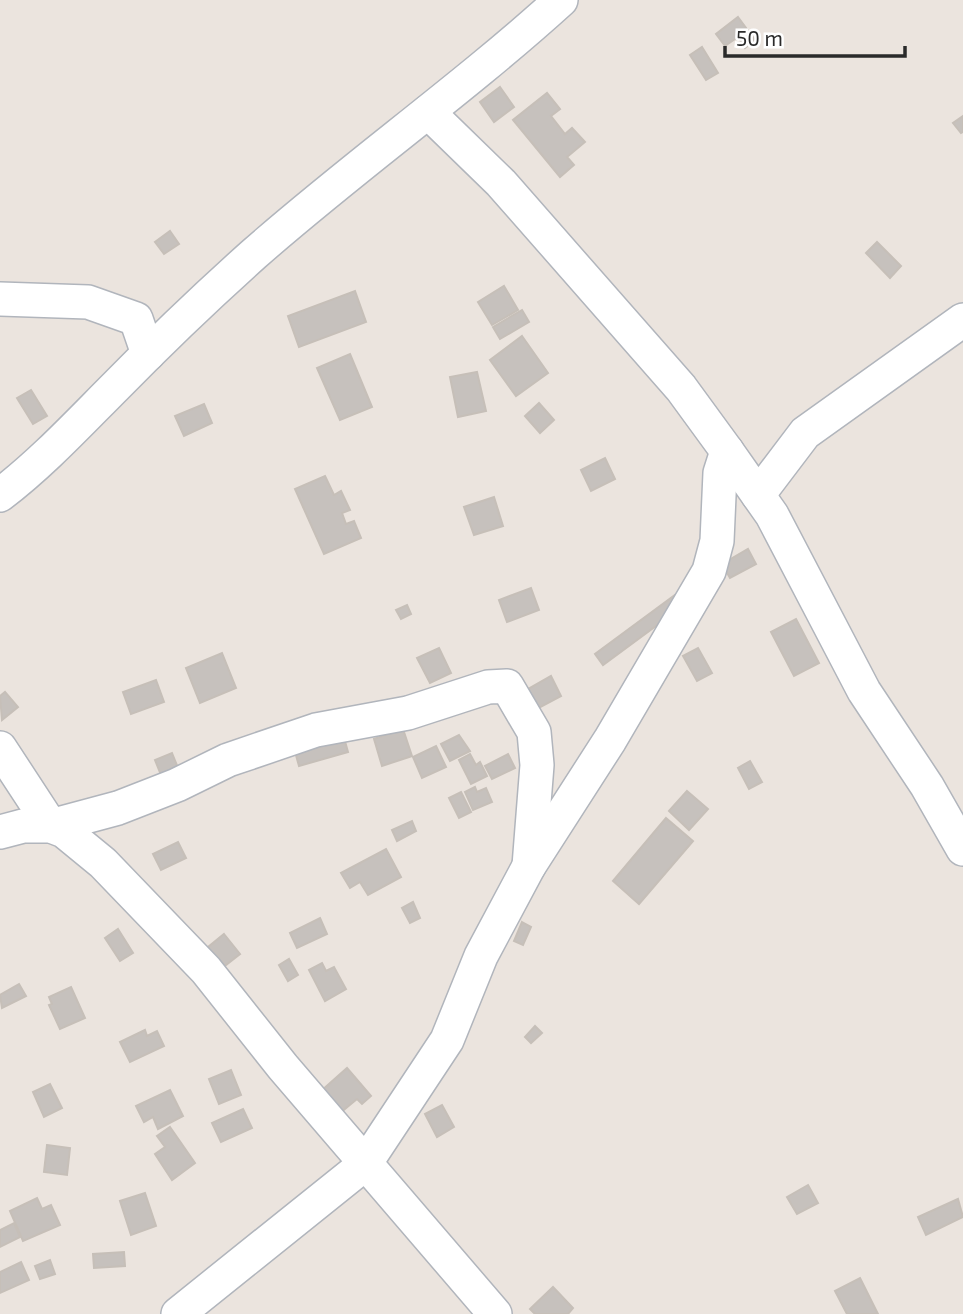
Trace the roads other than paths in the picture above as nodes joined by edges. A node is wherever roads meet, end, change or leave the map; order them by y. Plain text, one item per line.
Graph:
1 (561, 0) edge
2 (428, 112) junction
3 (0, 299) edge
4 (963, 320) edge
5 (148, 354) junction
6 (727, 451) junction
7 (0, 495) edge
8 (758, 495) junction
9 (0, 748) edge
10 (51, 826) junction
11 (0, 832) edge
12 (963, 849) edge
13 (529, 866) junction
14 (365, 1164) junction
15 (178, 1314) edge
16 (495, 1314) edge

1 - 2 street
2 - 5 street
2 - 6 street
3 - 5 street
4 - 8 street
5 - 7 street
6 - 8 street
6 - 13 street
8 - 12 street
9 - 10 street
10 - 11 street
10 - 13 street
10 - 14 street
13 - 14 street
14 - 15 street
14 - 16 street

